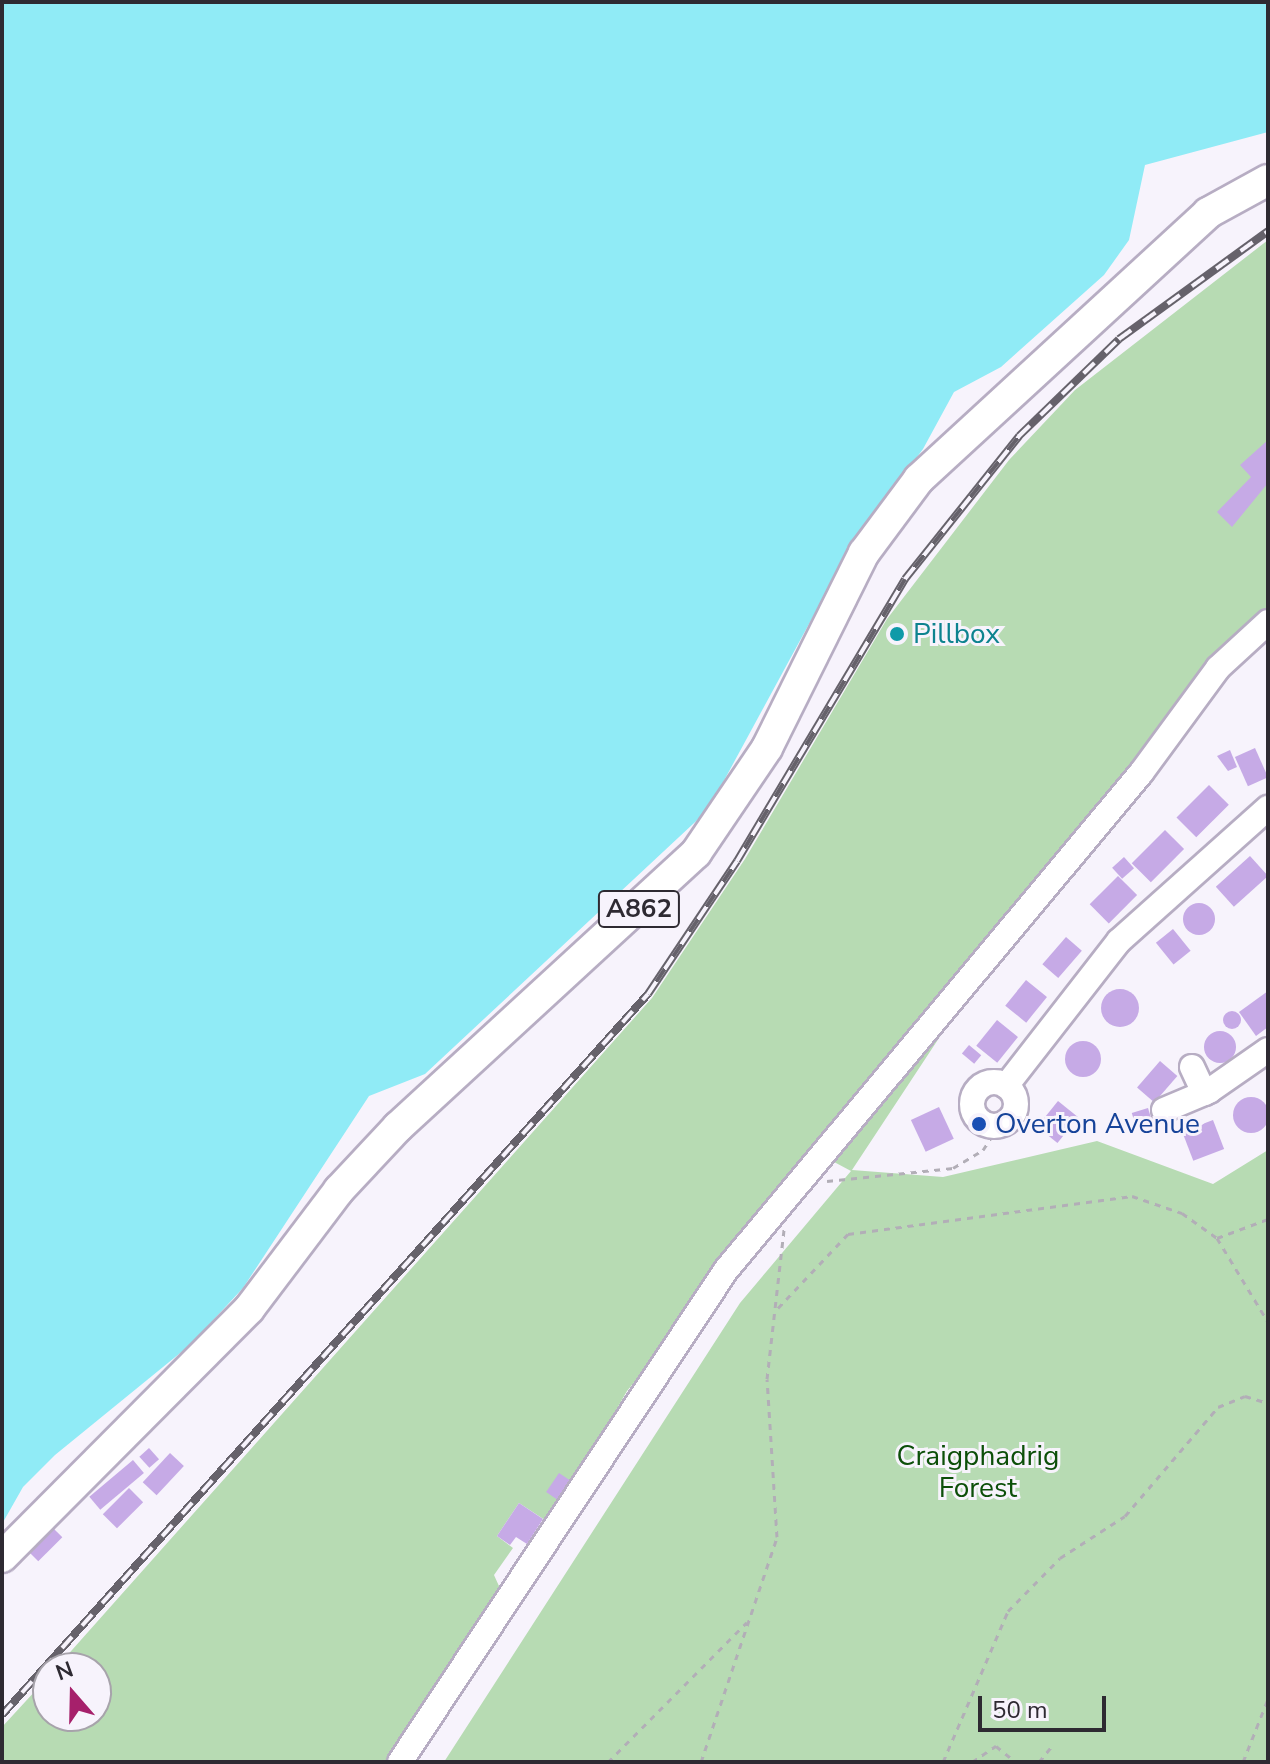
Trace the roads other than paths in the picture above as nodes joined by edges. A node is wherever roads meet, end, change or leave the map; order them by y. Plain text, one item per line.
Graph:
1 (1268, 180) edge
2 (1268, 622) edge
3 (1268, 808) edge
4 (1268, 1050) edge
5 (1192, 1067) dead end
6 (1006, 1086) junction
7 (1204, 1093) junction
8 (1164, 1110) dead end
9 (2, 1557) edge
10 (400, 1762) edge

1 - 9 main road, A862
2 - 10 street
3 - 6 street
4 - 7 street
5 - 7 street
6 - 6 street
7 - 8 street

